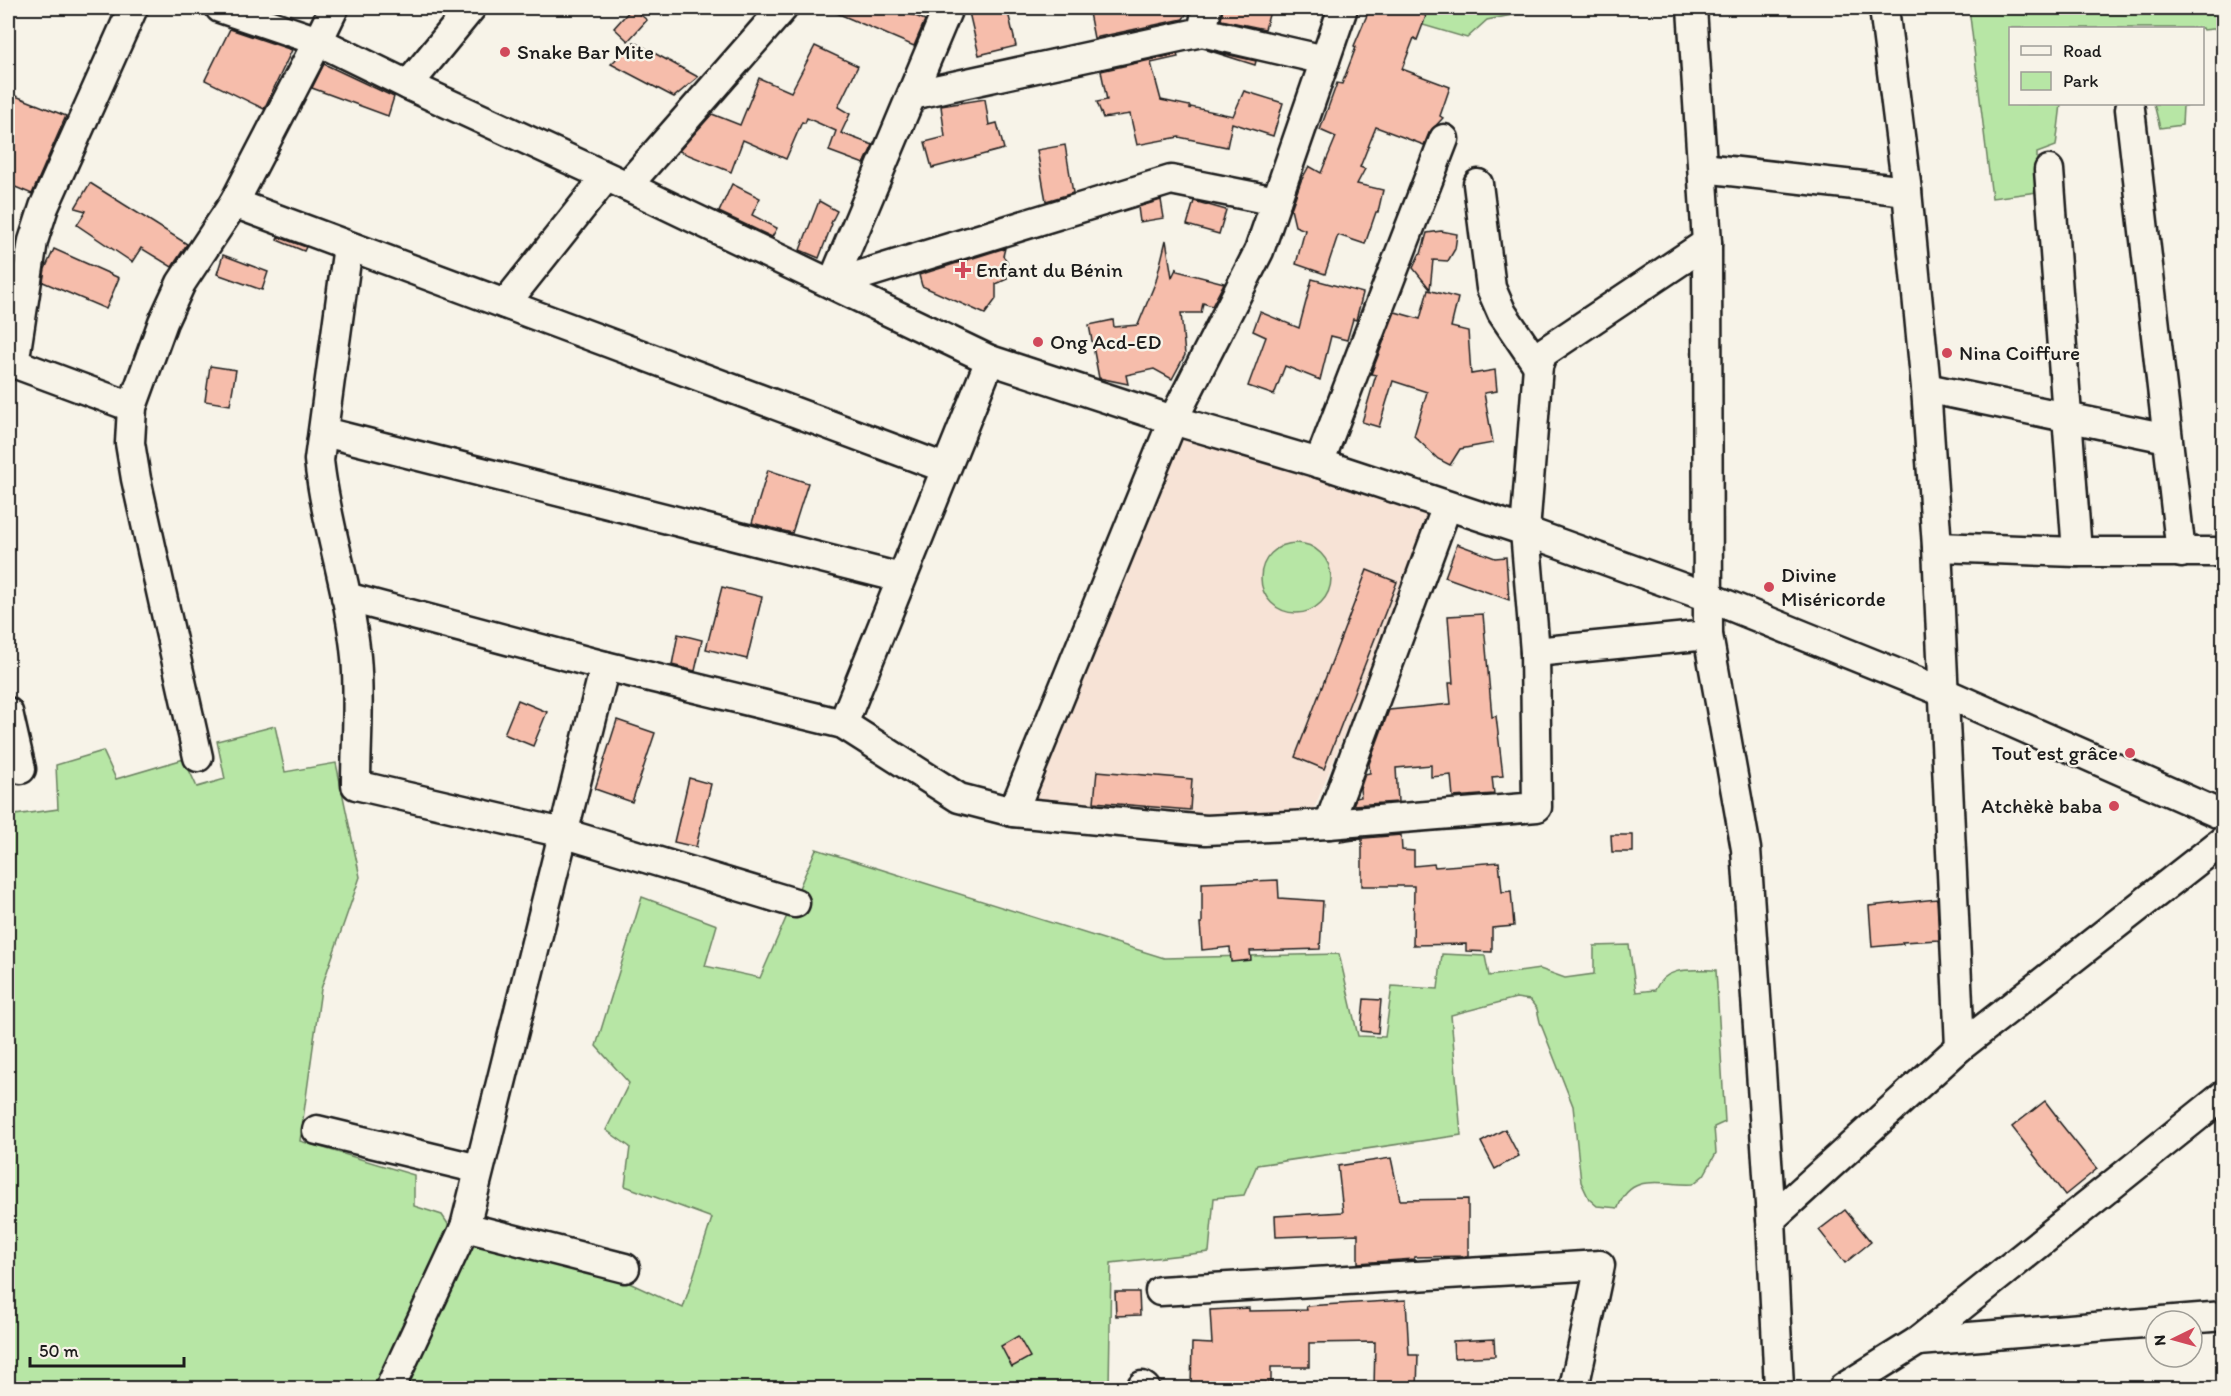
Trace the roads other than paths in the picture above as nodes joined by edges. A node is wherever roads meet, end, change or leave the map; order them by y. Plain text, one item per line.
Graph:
1 (132, 8) edge
2 (220, 8) edge
3 (334, 8) edge
4 (471, 8) edge
5 (783, 8) edge
6 (948, 8) edge
7 (1343, 8) edge
8 (1692, 8) edge
9 (1884, 8) edge
10 (1204, 20) edge
11 (318, 41) junction
12 (1325, 60) junction
13 (408, 85) junction
14 (912, 95) junction
15 (2130, 109) dead end
16 (1444, 139) dead end
17 (1703, 168) junction
18 (2049, 170) dead end
19 (617, 181) junction
20 (1478, 184) dead end
21 (1907, 191) junction
22 (1276, 201) junction
23 (234, 203) junction
24 (1707, 243) junction
25 (348, 246) junction
26 (832, 284) junction
27 (505, 304) junction
28 (990, 360) junction
29 (11, 363) edge
30 (1538, 366) junction
31 (1926, 388) junction
32 (132, 406) junction
33 (2067, 416) junction
34 (1173, 420) junction
35 (324, 432) junction
36 (2167, 438) junction
37 (1319, 463) junction
38 (945, 468) junction
39 (1447, 506) junction
40 (1525, 531) junction
41 (1937, 546) junction
42 (2077, 552) junction
43 (2223, 552) edge
44 (2181, 553) junction
45 (901, 578) junction
46 (346, 597) junction
47 (1708, 597) junction
48 (1708, 635) junction
49 (1535, 652) junction
50 (605, 666) junction
51 (1943, 692) junction
52 (8, 712) edge
53 (843, 724) junction
54 (198, 757) dead end
55 (21, 770) dead end
56 (1013, 812) junction
57 (2223, 816) edge
58 (1329, 824) junction
59 (563, 833) junction
60 (2223, 840) edge
61 (795, 903) dead end
62 (1960, 1047) junction
63 (2223, 1095) edge
64 (317, 1130) dead end
65 (479, 1169) junction
66 (1771, 1218) junction
67 (465, 1227) junction
68 (625, 1268) dead end
69 (1160, 1291) dead end
70 (2223, 1316) edge
71 (2204, 1318) edge
72 (2144, 1323) edge
73 (1918, 1341) junction
74 (390, 1389) edge
75 (1574, 1389) edge
76 (1779, 1389) edge
77 (1842, 1389) edge

1 - 29 street
2 - 11 street
3 - 11 street
4 - 13 street
5 - 19 street
6 - 14 street
7 - 12 street
8 - 17 street
9 - 21 street
10 - 12 street
10 - 14 street
11 - 13 street
11 - 23 street
12 - 22 street
13 - 19 street
14 - 26 street
15 - 36 street
16 - 37 street
17 - 21 street
17 - 24 street
18 - 33 street
19 - 26 street
19 - 27 street
20 - 30 street
21 - 31 street
22 - 26 street
22 - 34 street
23 - 25 street
23 - 32 street
24 - 30 street
24 - 47 street
25 - 27 street
25 - 35 street
26 - 28 street
27 - 38 street
28 - 34 street
28 - 38 street
29 - 32 street
30 - 40 street
31 - 33 street
31 - 41 street
32 - 54 street
33 - 36 street
33 - 42 street
34 - 37 street
34 - 56 street
35 - 45 street
35 - 46 street
36 - 44 street
37 - 39 street
38 - 45 street
39 - 40 street
39 - 58 street
40 - 47 street
40 - 49 street
41 - 42 street
41 - 51 street
42 - 44 street
43 - 44 street
45 - 53 street
46 - 50 street
46 - 59 street
47 - 48 street
47 - 51 street
48 - 49 street
48 - 66 street
49 - 58 street
50 - 53 street
50 - 59 street
51 - 57 street
51 - 62 street
52 - 55 street
53 - 56 street
56 - 58 street
59 - 61 street
59 - 65 street
60 - 62 street
62 - 66 street
63 - 73 street
64 - 65 street
65 - 67 street
66 - 76 street
67 - 68 street
67 - 74 street
69 - 75 street
70 - 71 street
72 - 73 street
73 - 77 street

